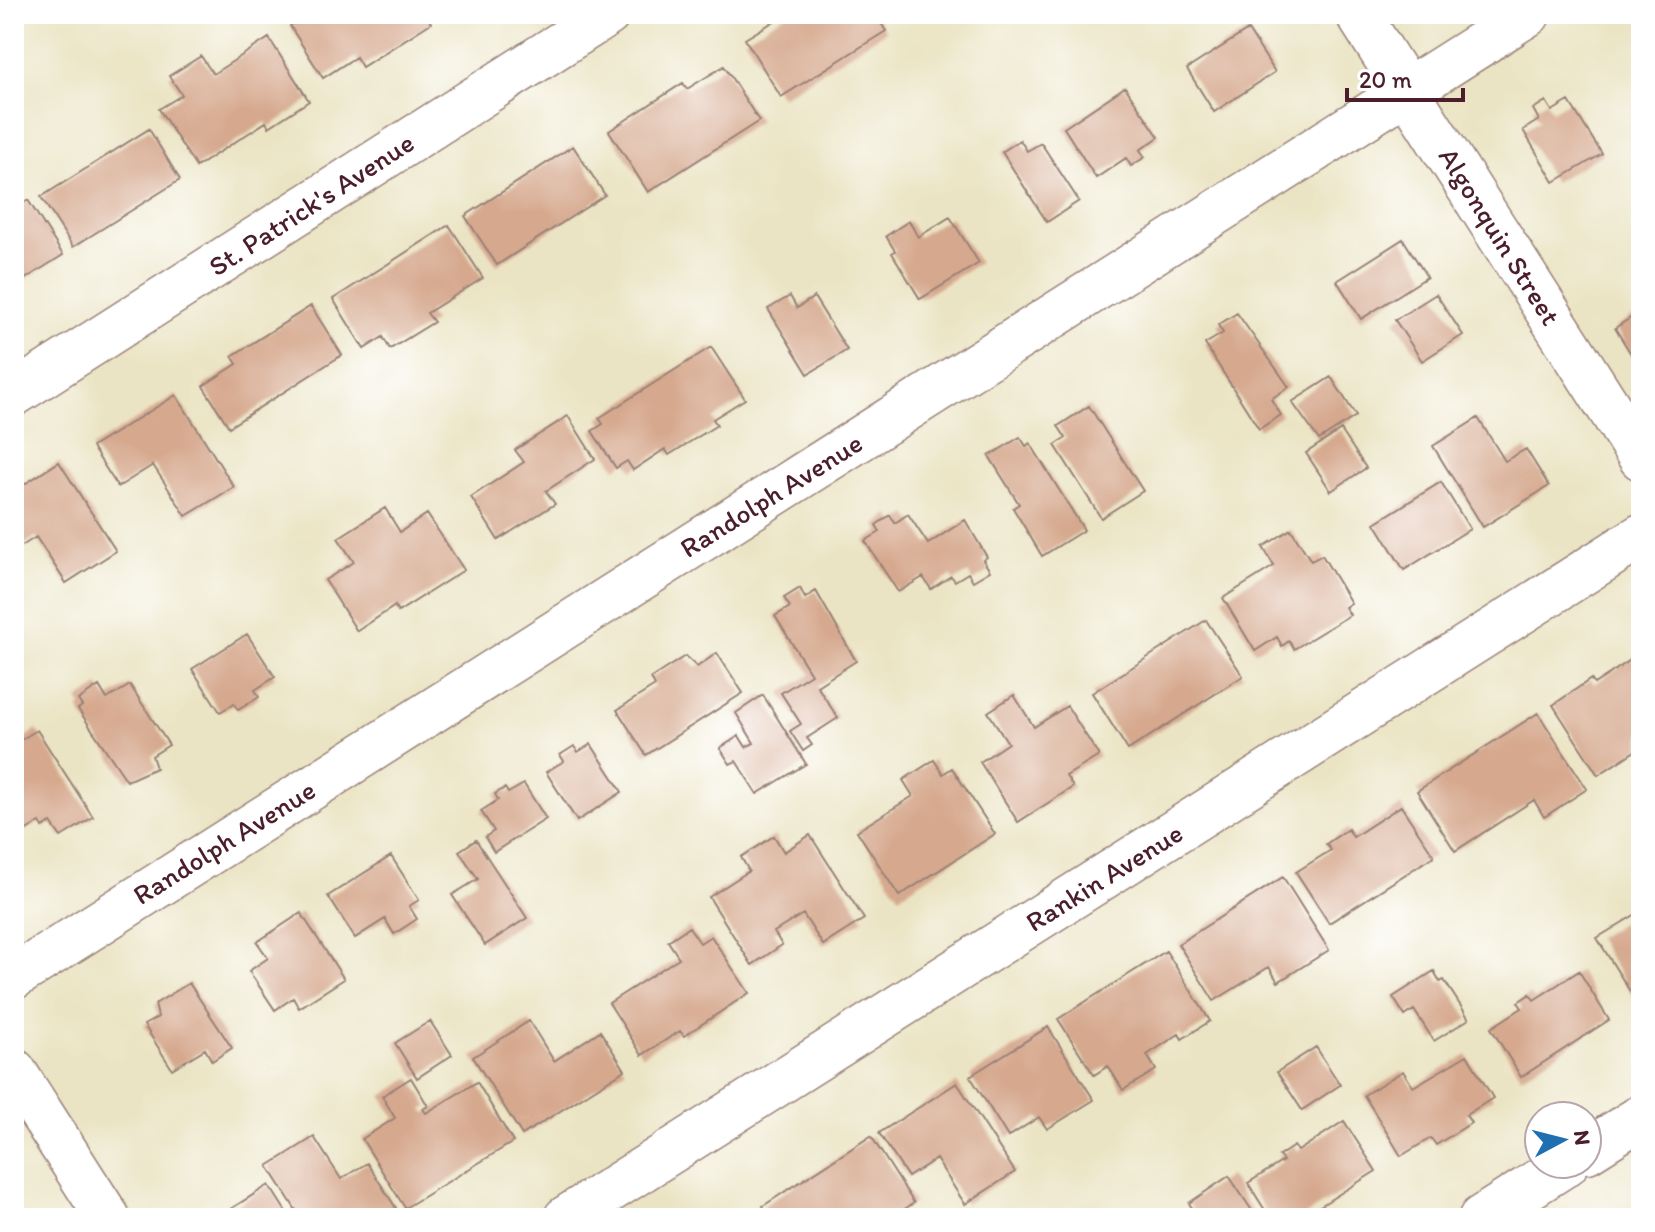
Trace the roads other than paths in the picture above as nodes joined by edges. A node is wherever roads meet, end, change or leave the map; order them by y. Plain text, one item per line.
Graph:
1 (608, 14) edge
2 (1358, 14) edge
3 (1528, 14) edge
4 (1408, 92) junction
5 (14, 394) edge
6 (1641, 458) edge
7 (1641, 536) edge
8 (14, 977) edge
9 (14, 1071) edge
10 (1641, 1117) edge
11 (1603, 1141) edge
12 (1541, 1180) edge
13 (108, 1218) edge
14 (566, 1218) edge
15 (1481, 1218) edge

1 - 5 street, St. Patrick's Avenue
2 - 4 street, Algonquin Street
3 - 4 street, Randolph Avenue
4 - 6 street, Algonquin Street
4 - 8 street, Randolph Avenue
7 - 14 street, Rankin Avenue
9 - 13 street
10 - 11 street
12 - 15 street

